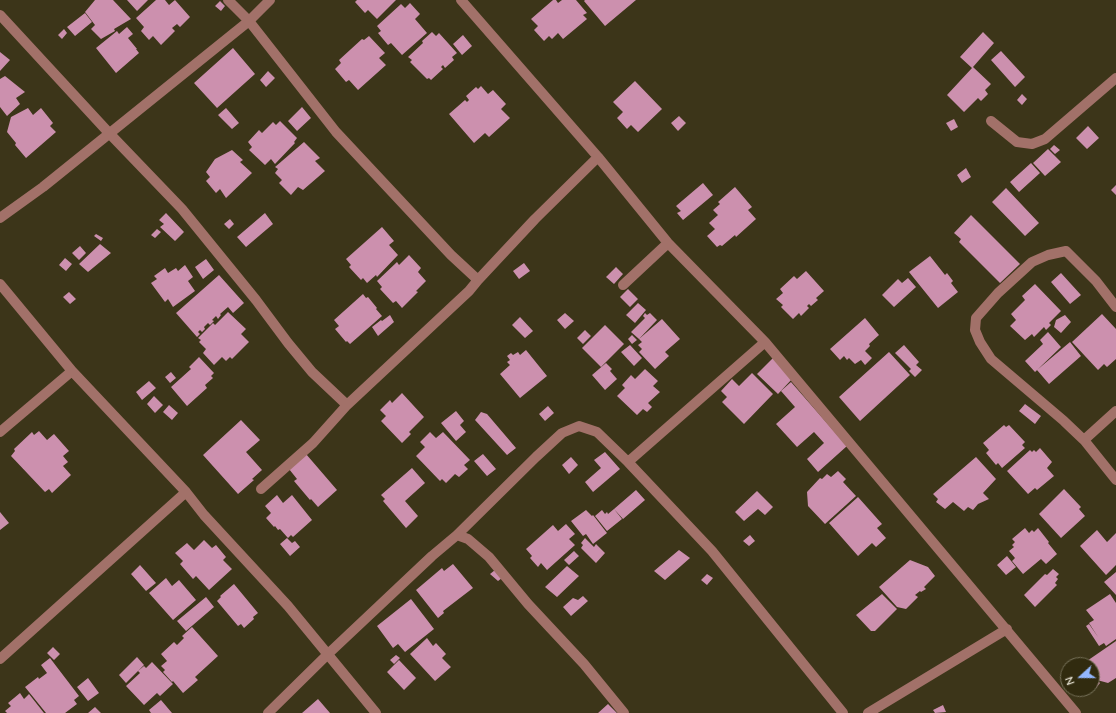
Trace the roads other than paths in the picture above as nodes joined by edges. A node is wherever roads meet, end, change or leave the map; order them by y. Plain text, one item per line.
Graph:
1 (228, 0) edge
2 (270, 0) edge
3 (461, 0) edge
4 (0, 15) edge
5 (249, 22) junction
6 (1116, 78) edge
7 (991, 121) dead end
8 (109, 133) junction
9 (598, 157) junction
10 (0, 218) edge
11 (668, 243) junction
12 (478, 280) junction
13 (0, 284) edge
14 (623, 285) dead end
15 (1116, 307) edge
16 (765, 342) junction
17 (72, 370) junction
18 (347, 404) junction
19 (1116, 411) edge
20 (0, 432) edge
21 (1084, 440) junction
22 (628, 462) junction
23 (1116, 480) edge
24 (261, 489) dead end
25 (186, 492) junction
26 (457, 535) junction
27 (1007, 629) junction
28 (328, 654) junction
29 (0, 659) edge
30 (268, 713) edge
31 (376, 713) edge
32 (624, 713) edge
33 (843, 713) edge
34 (868, 713) edge
35 (1076, 713) edge

1 - 5 street
2 - 5 street
3 - 9 street
4 - 8 street
5 - 8 street
5 - 12 street
6 - 7 street
8 - 10 street
8 - 18 street
9 - 11 street
9 - 12 street
11 - 14 street
11 - 16 street
12 - 18 street
13 - 17 street
15 - 21 street
16 - 22 street
16 - 27 street
17 - 20 street
17 - 25 street
18 - 24 street
19 - 21 street
21 - 23 street
22 - 26 street
22 - 33 street
25 - 28 street
25 - 29 street
26 - 28 street
26 - 32 street
27 - 34 street
27 - 35 street
28 - 30 street
28 - 31 street

